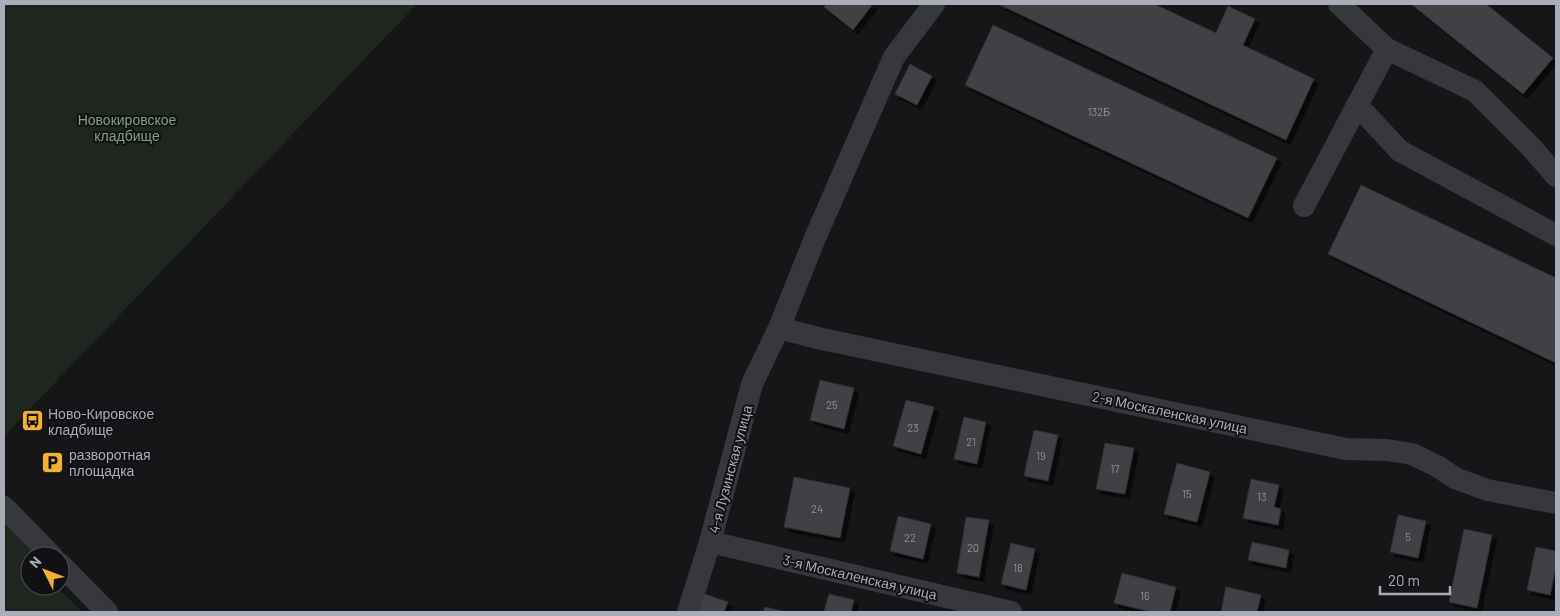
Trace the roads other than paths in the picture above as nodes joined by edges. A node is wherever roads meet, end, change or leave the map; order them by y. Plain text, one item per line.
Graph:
1 (934, 4) edge
2 (1339, 4) edge
3 (1387, 49) junction
4 (1357, 105) junction
5 (1556, 176) edge
6 (1304, 206) dead end
7 (1556, 234) edge
8 (779, 328) junction
9 (1556, 503) edge
10 (4, 507) edge
11 (710, 542) junction
12 (42, 546) edge
13 (70, 574) edge
14 (107, 612) edge
15 (688, 612) edge
16 (1011, 612) edge

1 - 8 street, 4-я Лузинская улица
2 - 3 street
3 - 4 street
3 - 5 street
4 - 6 street
4 - 7 street
8 - 9 street, 2-я Москаленская улица
8 - 11 street, 4-я Лузинская улица
10 - 12 street
11 - 15 street, 4-я Лузинская улица
11 - 16 street, 3-я Москаленская улица
13 - 14 street

